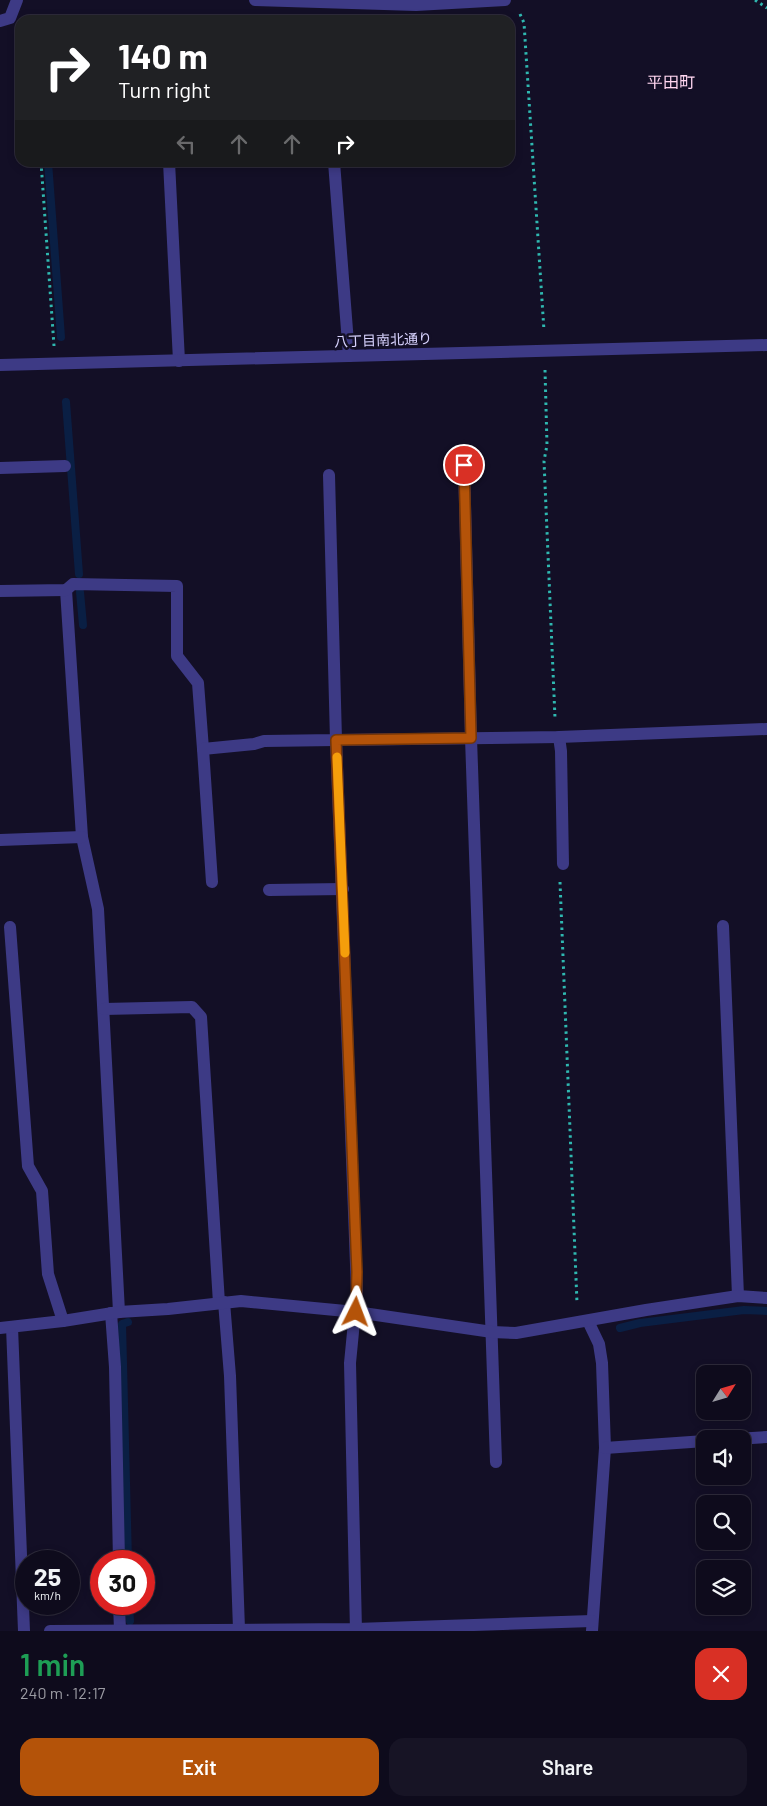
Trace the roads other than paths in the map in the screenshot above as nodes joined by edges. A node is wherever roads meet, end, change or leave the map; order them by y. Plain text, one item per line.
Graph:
1 (18, 0) edge
2 (255, 0) edge
3 (505, 0) edge
4 (387, 2) edge
5 (0, 21) edge
6 (169, 167) edge
7 (334, 167) edge
8 (767, 344) edge
9 (349, 356) junction
10 (179, 361) junction
11 (0, 365) edge
12 (464, 465) dead end
13 (65, 466) dead end
14 (0, 468) edge
15 (329, 475) dead end
16 (66, 590) junction
17 (0, 591) edge
18 (767, 729) edge
19 (559, 737) junction
20 (471, 738) junction
21 (336, 740) junction
22 (203, 749) junction
23 (82, 836) junction
24 (0, 840) edge
25 (563, 864) road end
26 (212, 882) dead end
27 (269, 890) dead end
28 (343, 890) junction
29 (723, 926) dead end
30 (10, 927) dead end
31 (104, 1009) junction
32 (738, 1296) junction
33 (767, 1298) edge
34 (222, 1302) junction
35 (115, 1312) junction
36 (356, 1312) junction
37 (63, 1321) junction
38 (583, 1322) junction
39 (6, 1327) edge
40 (492, 1332) junction
41 (767, 1437) edge
42 (751, 1438) edge
43 (696, 1442) edge
44 (605, 1448) junction
45 (496, 1462) dead end
46 (119, 1550) edge
47 (119, 1615) edge
48 (592, 1626) edge
49 (239, 1629) junction
50 (120, 1630) edge
51 (356, 1630) edge
52 (24, 1631) edge
53 (50, 1631) edge

1 - 5 street
2 - 4 street
3 - 4 street
6 - 10 street
7 - 9 street
8 - 9 street, 八丁目南北通り
9 - 10 street, 八丁目南北通り
10 - 11 street, 八丁目南北通り
12 - 20 street
13 - 14 street
15 - 21 street
16 - 17 street
16 - 22 street
16 - 23 street
18 - 19 street
19 - 20 street
19 - 25 street
20 - 21 street
20 - 40 street
21 - 22 street
21 - 28 street
22 - 26 street
23 - 24 street
23 - 31 street
27 - 28 street
28 - 36 street
29 - 32 street
30 - 37 street
31 - 34 street
31 - 35 street
32 - 33 street
32 - 38 street
34 - 35 street
34 - 36 street
34 - 49 street
35 - 37 street
35 - 46 street
36 - 40 street
36 - 51 street
37 - 39 street
38 - 40 street
38 - 44 street
39 - 52 street
40 - 45 street
41 - 42 street
43 - 44 street
44 - 48 street
47 - 50 street
48 - 51 street
49 - 50 street
49 - 51 street
50 - 53 street

